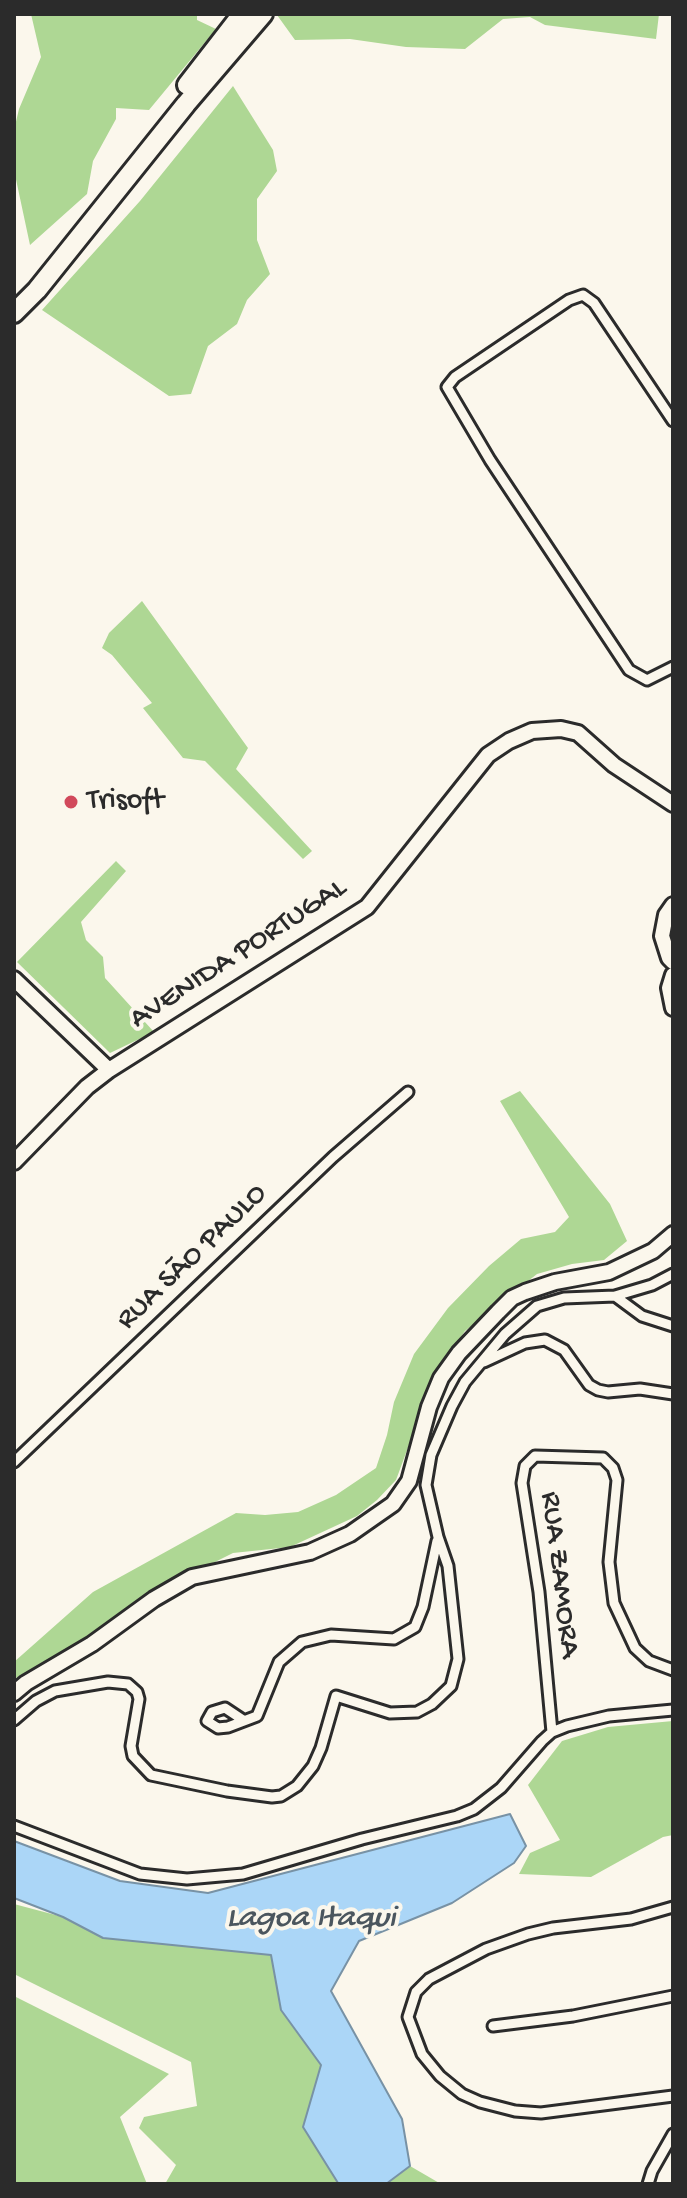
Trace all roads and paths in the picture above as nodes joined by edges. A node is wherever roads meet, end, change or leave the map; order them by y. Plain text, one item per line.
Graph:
1 (242, 14) edge
2 (263, 14) edge
3 (14, 302) edge
4 (14, 313) edge
5 (673, 421) edge
6 (673, 667) edge
7 (673, 804) edge
8 (673, 905) edge
9 (673, 962) edge
10 (673, 975) edge
11 (14, 979) edge
12 (673, 1008) edge
13 (109, 1070) junction
14 (408, 1092) dead end
15 (14, 1162) edge
16 (673, 1234) edge
17 (673, 1274) edge
18 (615, 1296) junction
19 (673, 1326) edge
20 (481, 1364) junction
21 (673, 1394) edge
22 (14, 1462) edge
23 (438, 1537) junction
24 (673, 1670) edge
25 (14, 1693) edge
26 (673, 1710) edge
27 (14, 1720) edge
28 (243, 1720) dead end
29 (552, 1732) junction
30 (14, 1826) edge
31 (673, 1907) edge
32 (673, 1996) edge
33 (493, 2026) dead end
34 (673, 2096) edge
35 (673, 2134) edge
36 (648, 2184) edge

1 - 3 highway
2 - 4 highway
5 - 6 street
7 - 13 street, AVENIDA PORTUGAL
8 - 9 street
10 - 12 street
11 - 13 street
13 - 15 street, AVENIDA PORTUGAL
14 - 22 street, RUA SÃO PAULO
16 - 25 street
17 - 18 street
18 - 19 street
18 - 20 street
20 - 21 street
20 - 23 street
23 - 27 street
23 - 28 street
24 - 29 street, RUA ZAMORA
26 - 29 street
29 - 30 street
31 - 34 street
32 - 33 street
35 - 36 street

